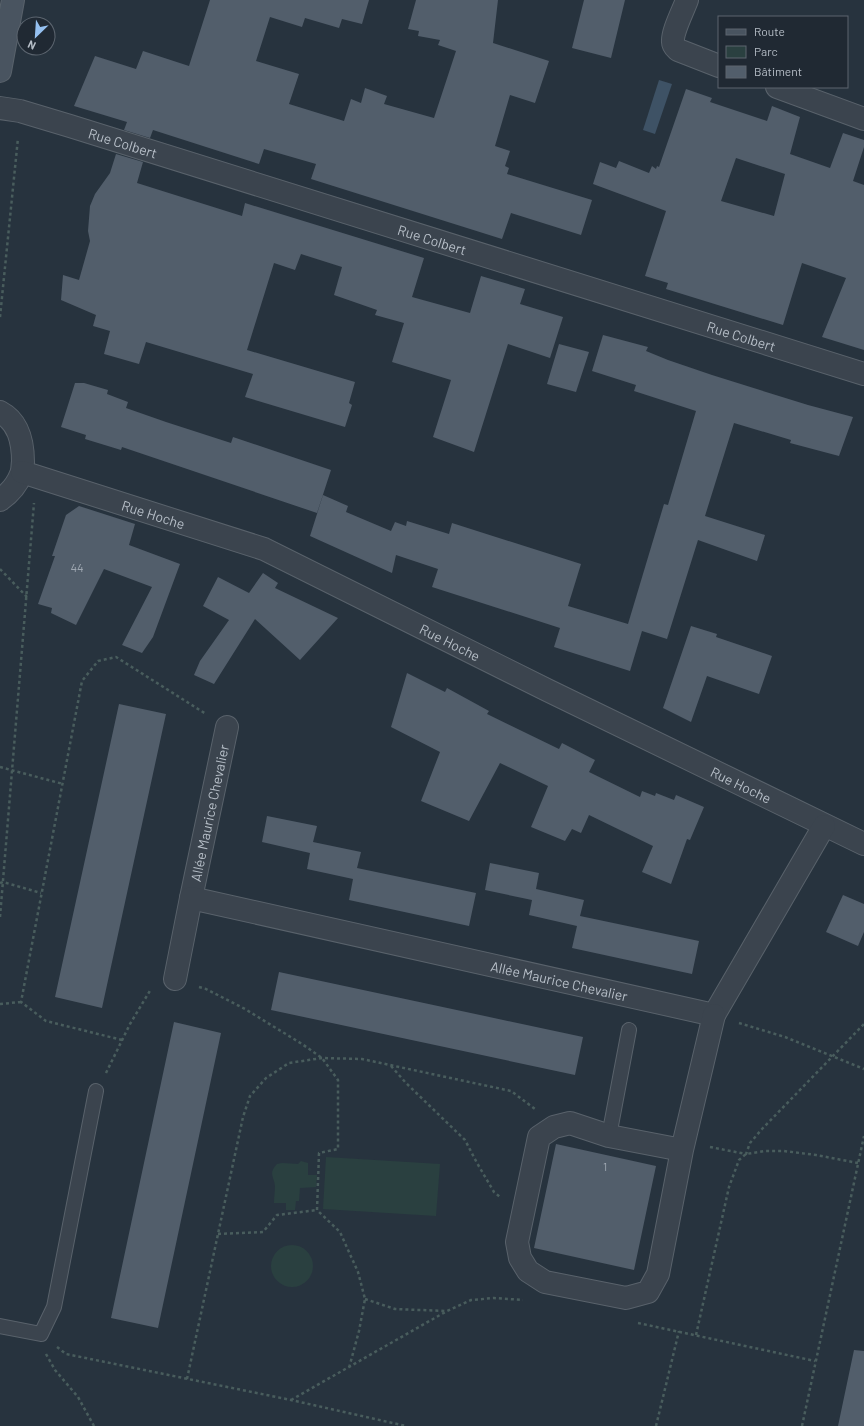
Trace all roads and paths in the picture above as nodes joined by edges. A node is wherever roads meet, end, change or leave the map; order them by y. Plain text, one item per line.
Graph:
1 (13, 0) edge
2 (687, 0) edge
3 (718, 66) edge
4 (0, 72) edge
5 (780, 88) edge
6 (10, 110) edge
7 (864, 119) edge
8 (0, 316) edge
9 (864, 374) edge
10 (0, 412) edge
11 (29, 475) junction
12 (0, 500) edge
13 (0, 569) edge
14 (26, 597) junction
15 (227, 727) joint
16 (0, 767) edge
17 (12, 770) junction
18 (62, 784) junction
19 (824, 826) junction
20 (864, 844) edge
21 (1, 883) edge
22 (42, 893) junction
23 (191, 898) junction
24 (0, 917) edge
25 (175, 979) junction
26 (21, 1002) junction
27 (0, 1004) edge
28 (714, 1015) junction
29 (864, 1024) edge
30 (629, 1030) dead end
31 (122, 1040) junction
32 (832, 1057) junction
33 (322, 1058) junction
34 (390, 1065) junction
35 (864, 1069) edge
36 (96, 1091) joint
37 (554, 1127) junction
38 (609, 1136) junction
39 (864, 1136) edge
40 (683, 1146) junction
41 (746, 1154) junction
42 (858, 1163) junction
43 (317, 1210) junction
44 (522, 1219) junction
45 (218, 1234) junction
46 (365, 1299) junction
47 (530, 1300) dead end
48 (447, 1311) junction
49 (634, 1322) dead end
50 (0, 1326) edge
51 (679, 1332) junction
52 (42, 1334) junction
53 (696, 1336) junction
54 (815, 1361) junction
55 (349, 1368) junction
56 (187, 1379) junction
57 (291, 1400) junction
58 (94, 1426) edge
59 (406, 1426) edge
60 (656, 1426) edge
61 (802, 1426) edge

1 - 4 main road
2 - 3 street
5 - 7 street
6 - 8 path
6 - 9 street, Rue Colbert
10 - 11 street
11 - 12 street
11 - 14 path
11 - 19 street, Rue Hoche
13 - 14 path
14 - 17 path
15 - 18 path
15 - 23 street, Allée Maurice Chevalier
16 - 17 path
17 - 18 path
17 - 21 path
18 - 22 path
19 - 20 street, Rue Hoche
19 - 28 street
21 - 22 path
21 - 24 path
22 - 26 path
23 - 25 street, Allée Maurice Chevalier
23 - 28 street, Allée Maurice Chevalier
25 - 31 path
25 - 33 path
26 - 27 path
26 - 31 path
28 - 32 path
28 - 40 street
29 - 32 path
30 - 38 lane
31 - 36 path
32 - 35 path
32 - 41 path
33 - 34 path
33 - 43 path
33 - 45 path
34 - 37 path
34 - 44 path
36 - 52 lane
37 - 38 street
37 - 44 street
38 - 40 street
39 - 42 path
40 - 41 path
40 - 44 street
41 - 42 path
41 - 53 path
42 - 54 path
43 - 45 path
43 - 46 path
45 - 56 path
46 - 48 path
46 - 55 path
47 - 48 path
48 - 55 path
49 - 51 path
50 - 52 lane
51 - 53 path
51 - 60 path
52 - 56 path
52 - 58 path
53 - 54 path
54 - 61 path
55 - 57 path
56 - 57 path
57 - 59 path

